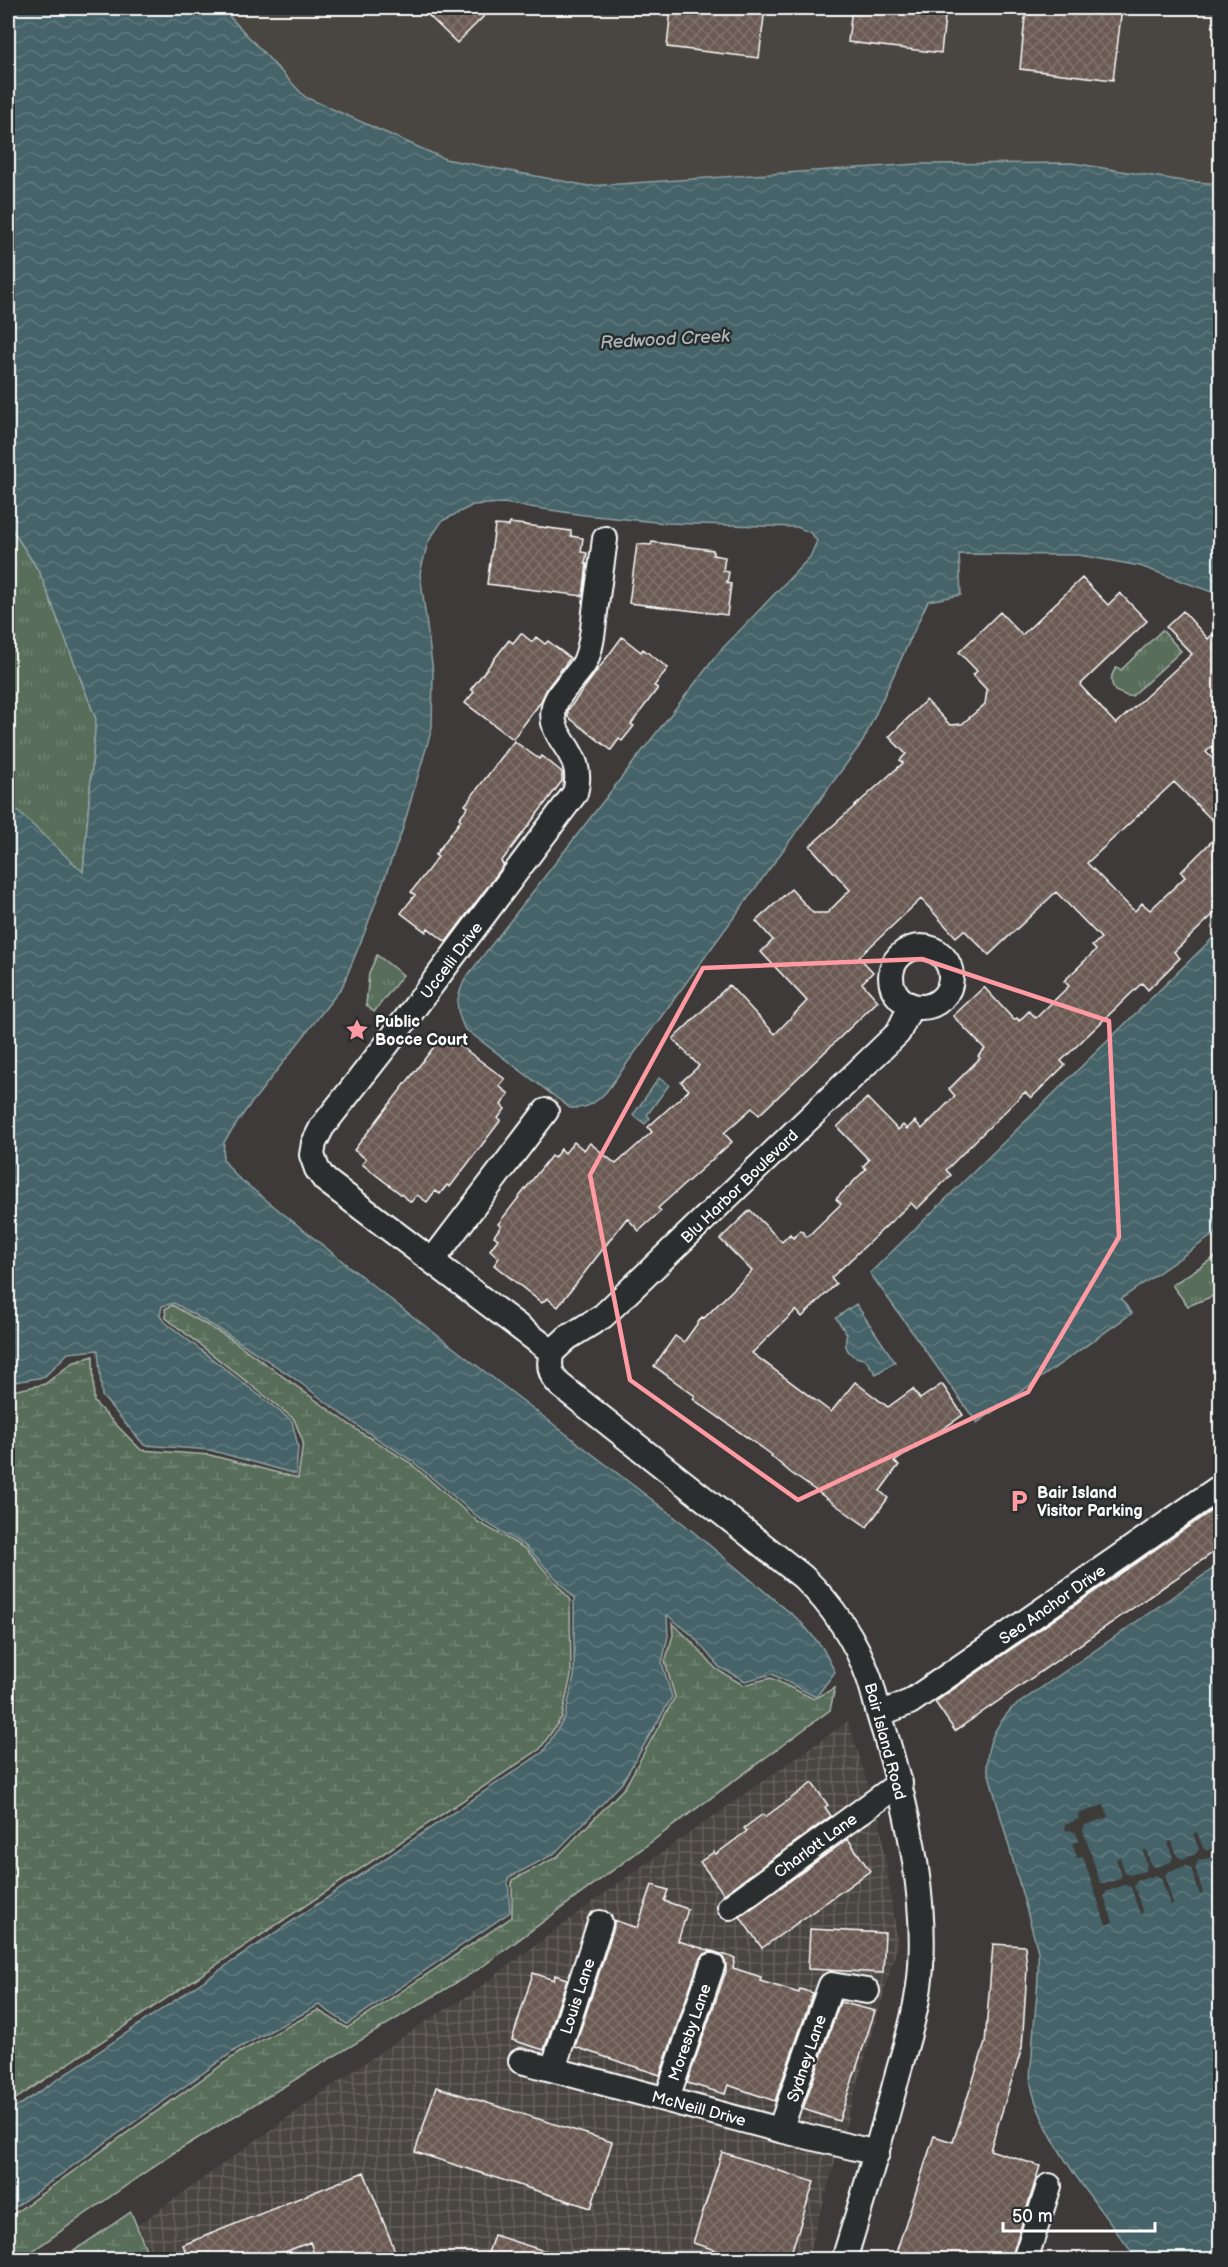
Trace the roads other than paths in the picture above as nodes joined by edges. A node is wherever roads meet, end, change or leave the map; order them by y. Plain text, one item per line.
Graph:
1 (605, 539) dead end
2 (911, 1006) dead end
3 (546, 1111) dead end
4 (432, 1261) junction
5 (552, 1352) junction
6 (1221, 1487) edge
7 (879, 1714) junction
8 (900, 1783) junction
9 (730, 1907) dead end
10 (600, 1923) dead end
11 (712, 1966) dead end
12 (867, 1990) dead end
13 (521, 2061) dead end
14 (553, 2069) junction
15 (667, 2099) junction
16 (780, 2130) junction
17 (877, 2153) junction
18 (1049, 2186) dead end
19 (844, 2259) edge
20 (1025, 2259) edge

1 - 4 street, Uccelli Drive
2 - 5 street, Blu Harbor Boulevard
3 - 4 street
4 - 5 street, Uccelli Drive
5 - 7 street, Bair Island Road
6 - 7 street, Sea Anchor Drive
7 - 8 street, Bair Island Road
8 - 9 street, Charlott Lane
8 - 17 street, Bair Island Road
10 - 14 street, Louis Lane
11 - 15 street, Moresby Lane
12 - 16 street, Sydney Lane
13 - 14 street, McNeill Drive
14 - 15 street, McNeill Drive
15 - 16 street, McNeill Drive
16 - 17 street, McNeill Drive
17 - 19 street, Bair Island Road
18 - 20 street

